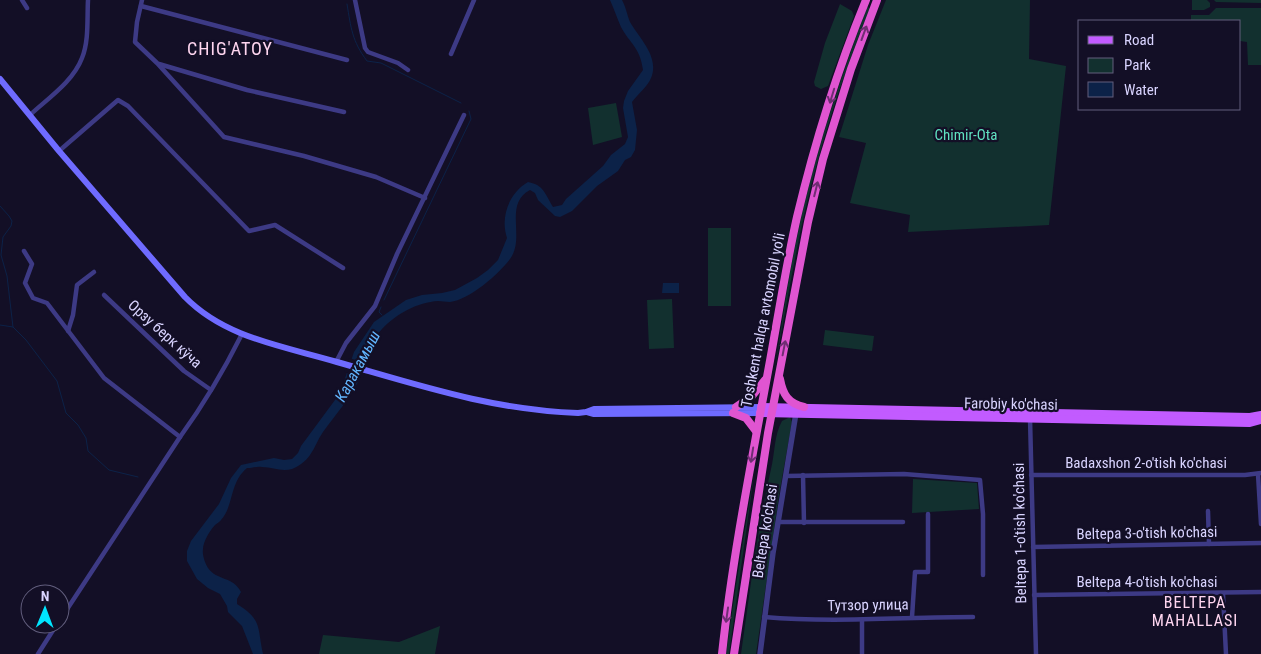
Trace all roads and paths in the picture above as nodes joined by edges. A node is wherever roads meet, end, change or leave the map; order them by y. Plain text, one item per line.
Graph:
1 (22, 0) edge
2 (88, 0) edge
3 (142, 0) edge
4 (355, 0) edge
5 (474, 0) edge
6 (866, 0) edge
7 (875, 1) edge
8 (140, 6) junction
9 (27, 8) dead end
10 (451, 54) dead end
11 (347, 60) dead end
12 (157, 63) junction
13 (408, 70) dead end
14 (0, 79) edge
15 (344, 112) dead end
16 (30, 115) junction
17 (464, 115) dead end
18 (59, 151) junction
19 (424, 198) junction
20 (24, 251) dead end
21 (343, 268) dead end
22 (94, 272) dead end
23 (104, 295) dead end
24 (68, 331) junction
25 (242, 334) junction
26 (336, 362) junction
27 (780, 372) junction
28 (766, 379) junction
29 (211, 390) junction
30 (804, 407) junction
31 (734, 410) junction
32 (760, 410) junction
33 (772, 410) junction
34 (796, 413) junction
35 (1030, 415) junction
36 (1261, 416) edge
37 (1261, 420) edge
38 (756, 431) junction
39 (180, 437) junction
40 (803, 474) junction
41 (1259, 474) edge
42 (1031, 475) junction
43 (786, 476) junction
44 (1208, 511) dead end
45 (928, 514) dead end
46 (778, 522) junction
47 (903, 522) dead end
48 (804, 523) junction
49 (1261, 524) edge
50 (1261, 543) edge
51 (1210, 544) junction
52 (1032, 547) junction
53 (983, 575) dead end
54 (1261, 592) edge
55 (1223, 594) junction
56 (1034, 595) junction
57 (70, 605) edge
58 (764, 617) junction
59 (912, 617) junction
60 (973, 617) dead end
61 (862, 620) junction
62 (51, 634) edge
63 (38, 654) edge
64 (722, 654) edge
65 (734, 654) edge
66 (760, 654) edge
67 (862, 654) edge
68 (1036, 654) edge
69 (1226, 654) edge

1 - 9 street
2 - 16 street
3 - 8 street
4 - 13 street
5 - 10 street
6 -> 28 highway, Toshkent halqa avtomobil yo'li
27 -> 7 highway, Toshkent halqa avtomobil yo'li
8 - 11 street
8 - 12 street
12 - 15 street
12 - 19 street
14 - 16 main road
16 - 18 main road
17 - 19 street
18 - 21 street
18 - 25 main road
19 - 26 street
20 - 24 street
22 - 24 street
23 - 29 street, Орзу берк кўча
24 - 39 street
25 - 26 main road
25 - 29 street
26 - 31 main road
27 - 30 highway
27 - 33 highway, Toshkent halqa avtomobil yo'li
28 - 31 highway
28 - 32 highway, Toshkent halqa avtomobil yo'li
29 - 39 street
30 - 33 main road, Farobiy ko'chasi
30 - 35 main road, Farobiy ko'chasi
31 - 32 main road
31 - 38 highway
32 - 33 main road, Farobiy ko'chasi
32 - 38 highway, Toshkent halqa avtomobil yo'li
33 - 34 main road, Farobiy ko'chasi
33 - 65 highway, Toshkent halqa avtomobil yo'li
34 - 35 main road, Farobiy ko'chasi
34 - 43 street, Beltepa ko'chasi
35 - 36 main road, Farobiy ko'chasi
35 - 37 main road, Farobiy ko'chasi
35 - 42 street, Beltepa 1-o'tish ko'chasi
38 -> 64 highway, Toshkent halqa avtomobil yo'li
39 - 57 street
40 - 43 street
40 - 48 street
40 - 53 street
41 - 42 street, Badaxshon 2-o'tish ko'chasi
41 - 49 street
42 - 52 street, Beltepa 1-o'tish ko'chasi
43 - 46 street, Beltepa ko'chasi
44 - 51 street
45 - 59 street
46 - 48 street
46 - 58 street, Beltepa ko'chasi
47 - 48 street
50 - 51 street, Beltepa 3-o'tish ko'chasi
51 - 52 street, Beltepa 3-o'tish ko'chasi
52 - 56 street, Beltepa 1-o'tish ko'chasi
54 - 55 street, Beltepa 4-o'tish ko'chasi
55 - 56 street, Beltepa 4-o'tish ko'chasi
55 - 69 street
56 - 68 street, Beltepa 1-o'tish ko'chasi
58 - 61 street, Тутзор улица
58 - 66 street, Beltepa ko'chasi
59 - 60 street, Тутзор улица
59 - 61 street, Тутзор улица
61 - 67 street
62 - 63 street

